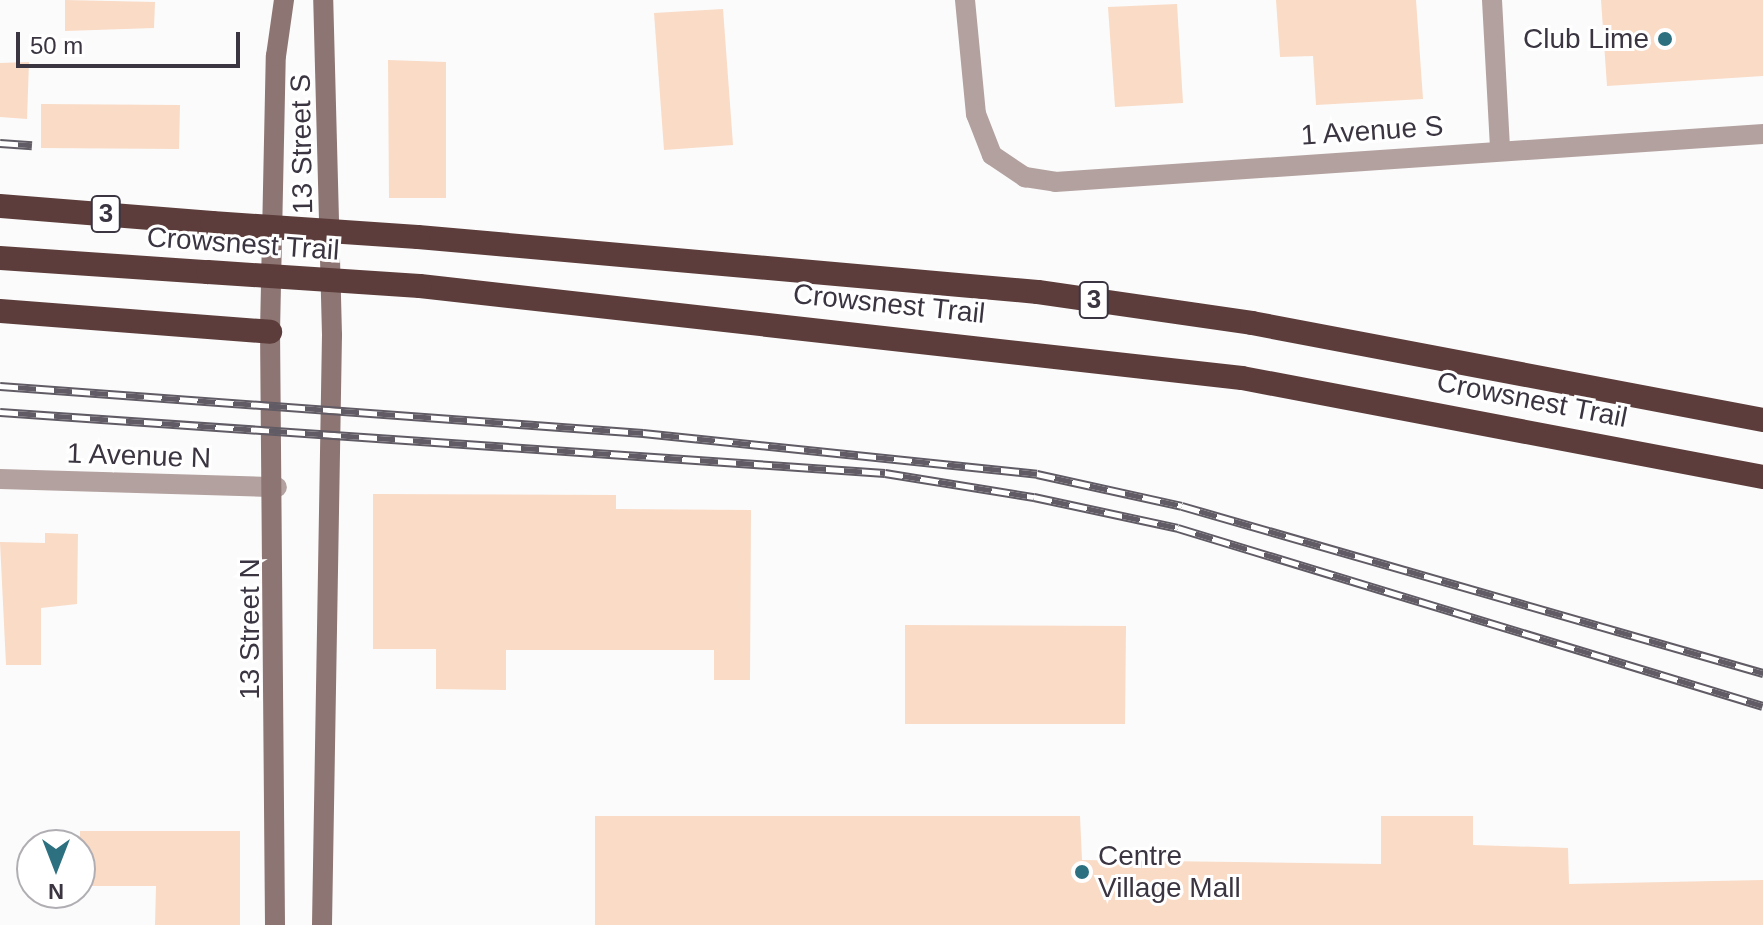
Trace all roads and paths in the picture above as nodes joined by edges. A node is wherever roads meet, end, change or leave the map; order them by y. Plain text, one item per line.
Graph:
1 (284, 0) edge
2 (323, 0) edge
3 (965, 0) edge
4 (1492, 0) edge
5 (1763, 134) edge
6 (1500, 150) junction
7 (0, 206) edge
8 (0, 258) edge
9 (0, 311) edge
10 (270, 332) junction
11 (1763, 420) edge
12 (1763, 477) edge
13 (0, 479) edge
14 (277, 487) junction
15 (275, 925) edge
16 (322, 925) edge

1 - 10 street, 13 Street S
2 - 16 street, 13 Street S
3 - 6 street, 1 Avenue S
4 - 6 street
5 - 6 street, 1 Avenue S
7 - 11 highway, Crowsnest Trail / 3, bridge
8 - 12 highway, Crowsnest Trail / 3, bridge
9 - 10 highway
10 - 14 street, 13 Street N
13 - 14 street, 1 Avenue N
14 - 15 street, 13 Street N

